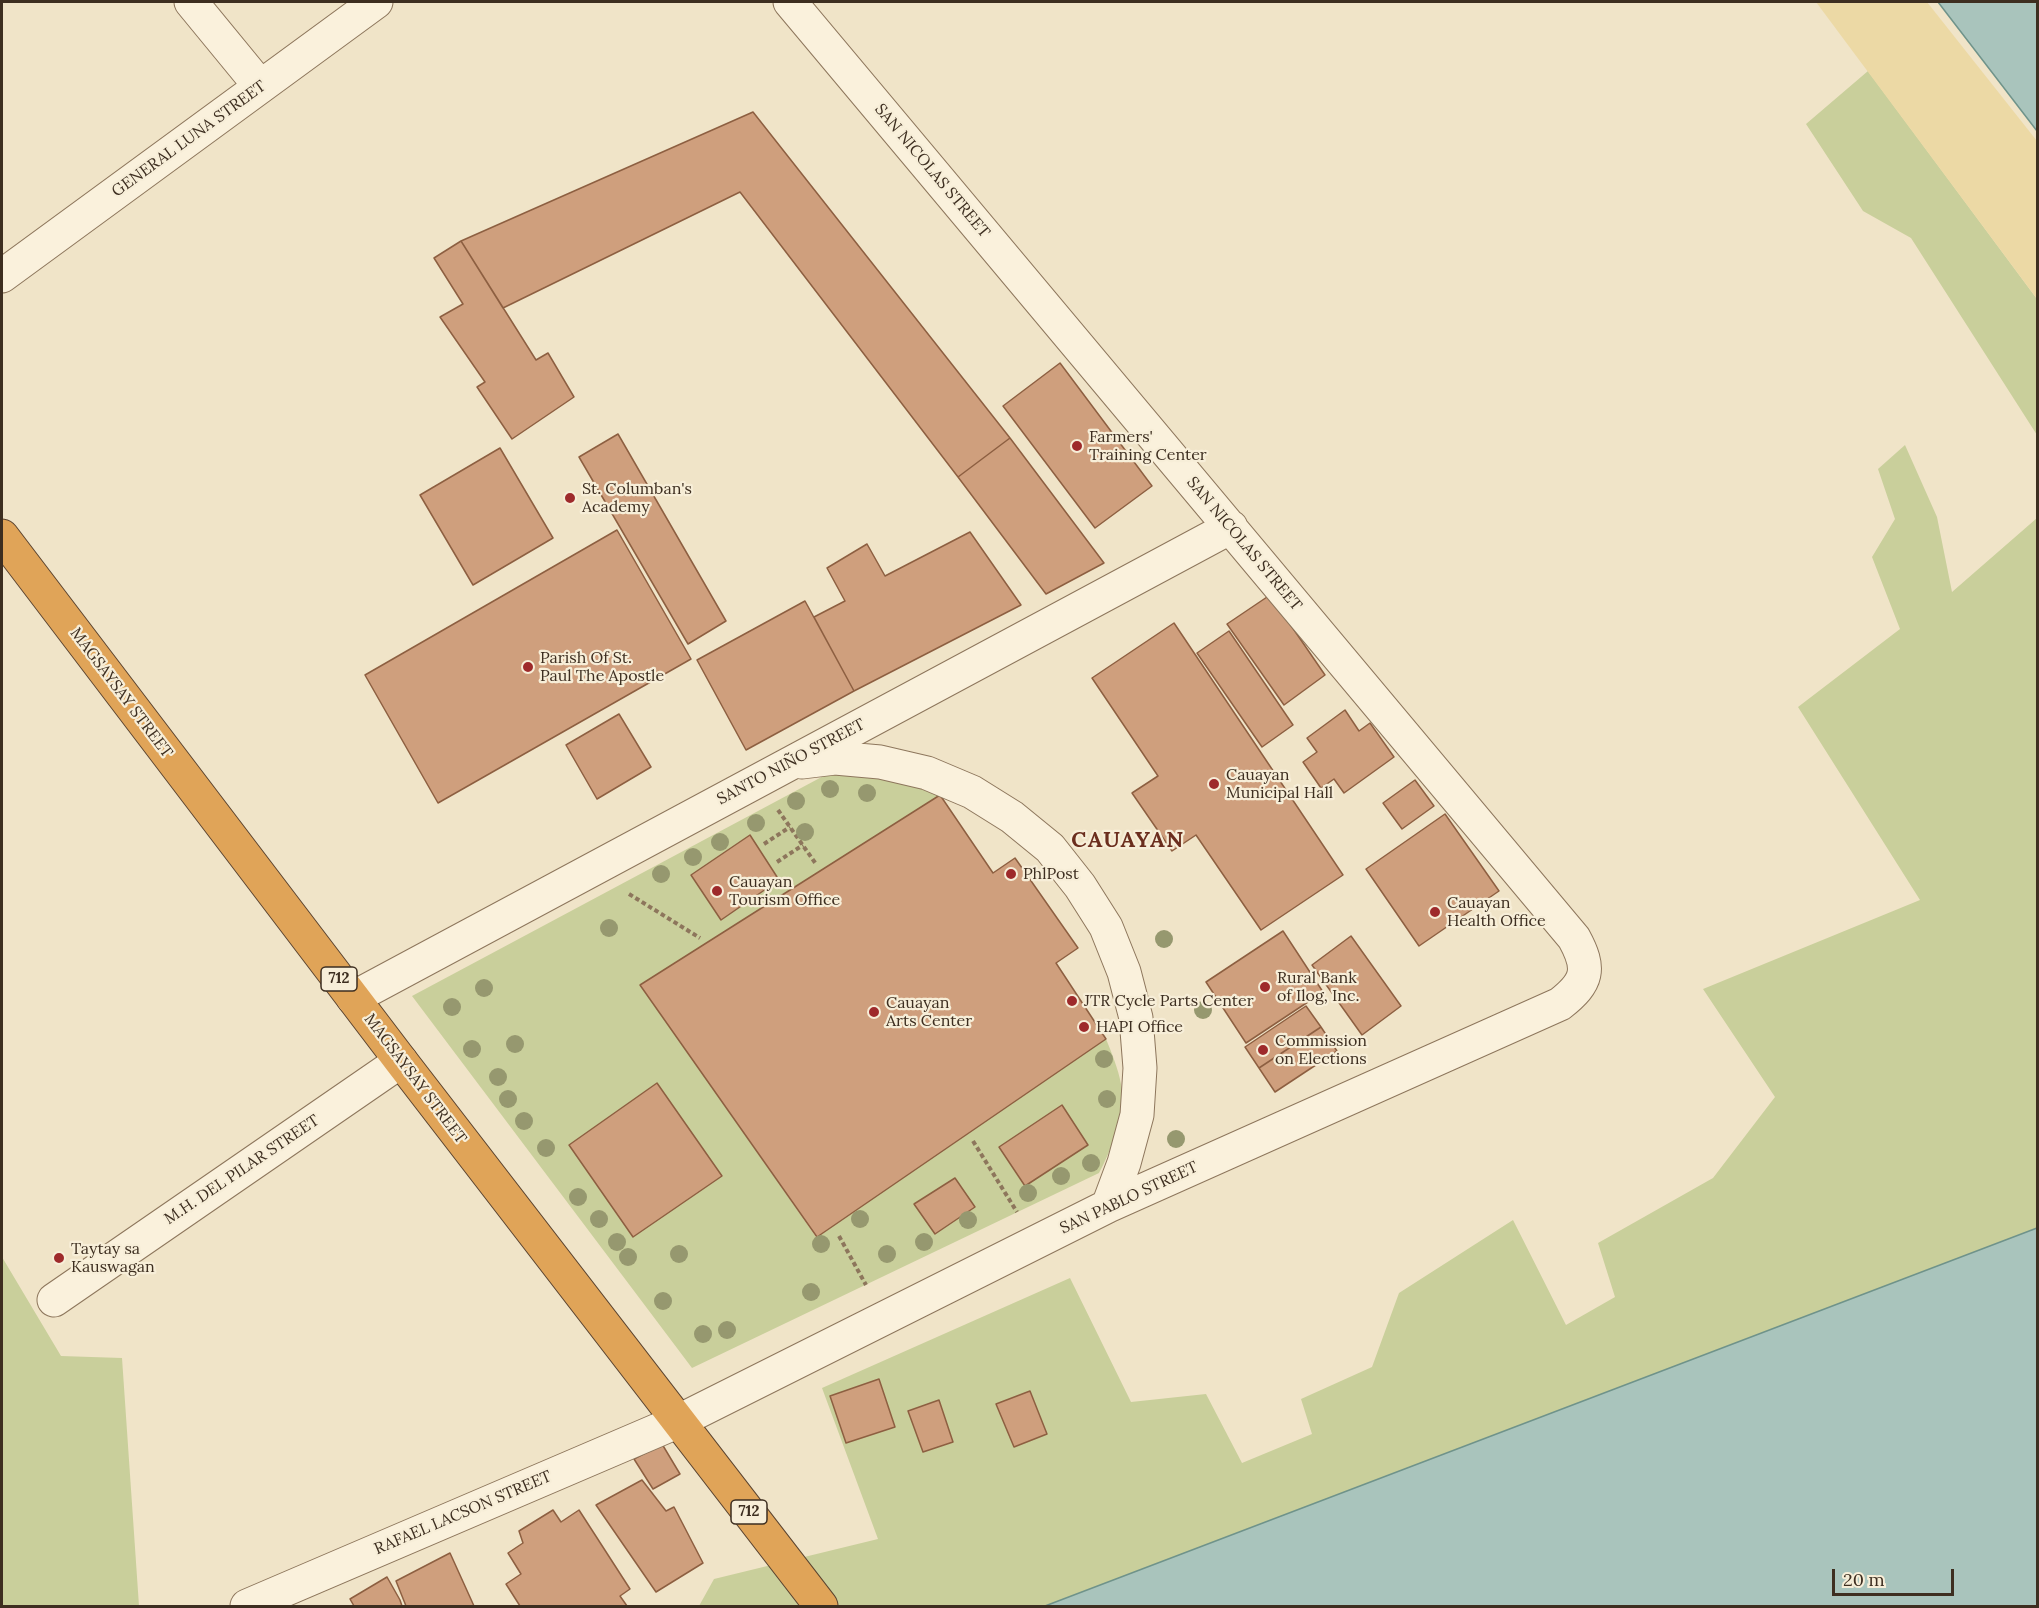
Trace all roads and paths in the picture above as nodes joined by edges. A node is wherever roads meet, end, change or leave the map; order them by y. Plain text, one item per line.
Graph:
1 (191, 2) edge
2 (376, 2) edge
3 (790, 2) edge
4 (260, 87) junction
5 (2, 276) edge
6 (1231, 527) junction
7 (2, 536) edge
8 (788, 764) junction
9 (757, 780) junction
10 (790, 827) junction
11 (764, 844) dead end
12 (803, 845) junction
13 (777, 862) dead end
14 (816, 864) dead end
15 (591, 870) junction
16 (700, 938) dead end
17 (1580, 984) joint
18 (353, 998) junction
19 (401, 1061) junction
20 (973, 1141) dead end
21 (1108, 1206) junction
22 (839, 1236) dead end
23 (1036, 1242) junction
24 (54, 1300) dead end
25 (884, 1318) junction
26 (679, 1420) junction
27 (820, 1605) edge
28 (247, 1606) edge

1 - 4 street
2 - 4 street, GENERAL LUNA STREET
3 - 6 street, SAN NICOLAS STREET
4 - 5 street, GENERAL LUNA STREET
6 - 8 street, SANTO NIÑO STREET
6 - 17 street, SAN NICOLAS STREET
7 - 18 highway, MAGSAYSAY STREET / 712
8 - 9 street, SANTO NIÑO STREET
8 - 21 street
9 - 10 path
9 - 15 street, SANTO NIÑO STREET
10 - 11 path
10 - 12 path
12 - 13 path
12 - 14 path
15 - 16 path
15 - 18 street, SANTO NIÑO STREET
17 - 21 street, SAN PABLO STREET
18 - 19 highway, MAGSAYSAY STREET / 712
19 - 24 street, M.H. DEL PILAR STREET
19 - 26 highway, MAGSAYSAY STREET / 712
20 - 23 path
21 - 23 street, SAN PABLO STREET
22 - 25 path
23 - 25 street, SAN PABLO STREET
25 - 26 street, SAN PABLO STREET
26 - 27 highway, 712
26 - 28 street, RAFAEL LACSON STREET

